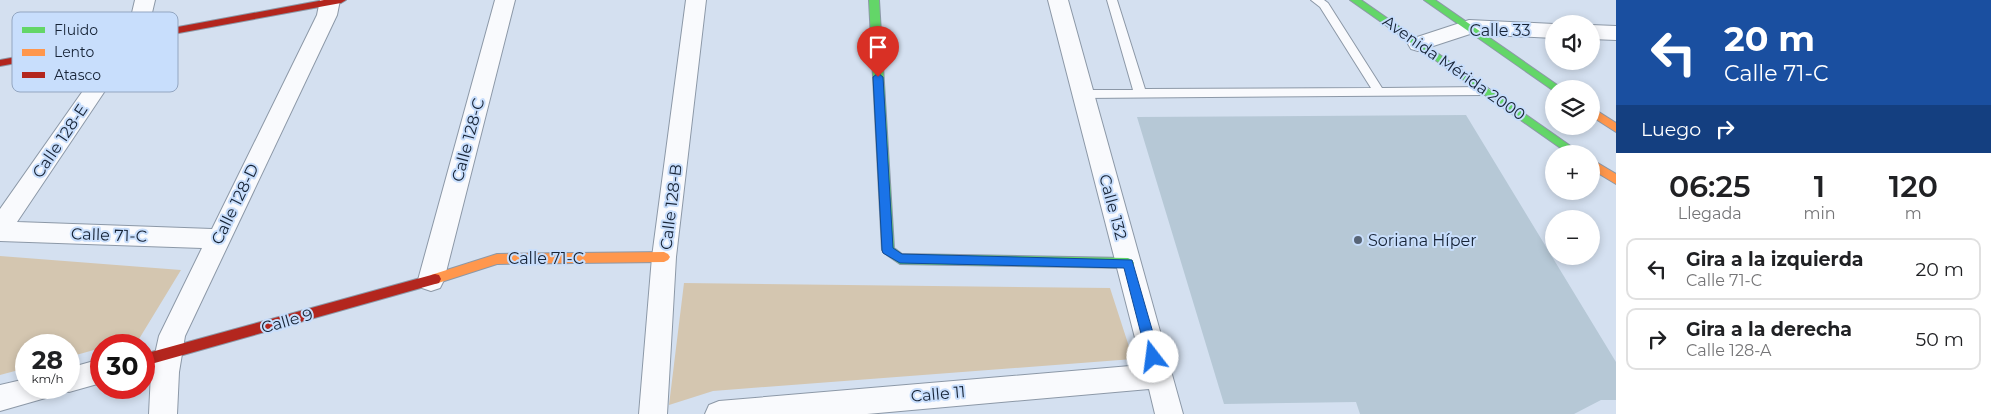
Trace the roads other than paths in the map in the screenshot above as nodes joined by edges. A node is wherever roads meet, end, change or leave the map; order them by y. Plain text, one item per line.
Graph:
1 (504, 0) edge
2 (696, 0) edge
3 (874, 0) edge
4 (1058, 0) edge
5 (1112, 0) edge
6 (1316, 0) edge
7 (1355, 0) edge
8 (1429, 0) edge
9 (334, 1) edge
10 (1469, 27) junction
11 (178, 30) edge
12 (1545, 31) edge
13 (1600, 32) edge
14 (1616, 33) edge
15 (1418, 44) junction
16 (1545, 80) edge
17 (1486, 91) junction
18 (92, 92) edge
19 (1379, 92) junction
20 (1140, 93) junction
21 (1083, 94) junction
22 (1600, 118) edge
23 (1616, 128) edge
24 (1564, 145) edge
25 (1600, 169) edge
26 (1616, 180) edge
27 (0, 230) edge
28 (218, 239) junction
29 (664, 258) junction
30 (1128, 263) junction
31 (431, 280) junction
32 (169, 354) junction
33 (155, 357) edge
34 (1158, 376) junction
35 (15, 394) edge
36 (0, 398) edge
37 (162, 414) edge
38 (653, 414) edge
39 (719, 414) edge
40 (1169, 414) edge

1 - 31 street, Calle 128-C
2 - 29 street, Calle 128-B
3 - 30 street
4 - 21 street, Calle 132
5 - 20 lane
6 - 19 lane
7 - 15 street, Avenida Mérida 2000
8 - 10 street
9 - 11 street
9 - 28 street, Calle 128-D
10 - 12 street, Calle 33
10 - 15 street, Calle 33
10 - 16 street
13 - 14 street
15 - 17 street, Avenida Mérida 2000
17 - 19 lane
17 - 24 street, Avenida Mérida 2000
18 - 27 street, Calle 128-E
19 - 20 lane
20 - 21 lane
21 - 30 street, Calle 132
22 - 23 street
25 - 26 street
27 - 28 street, Calle 71-C
28 - 32 street, Calle 128-D
29 - 31 street, Calle 71-C
29 - 38 street, Calle 128-B
30 - 34 street, Calle 132
31 - 32 street, Calle 9
32 - 33 street, Calle 9
32 - 37 street, Calle 128-D
34 - 39 street, Calle 11
34 - 40 street, Calle 132
35 - 36 street

